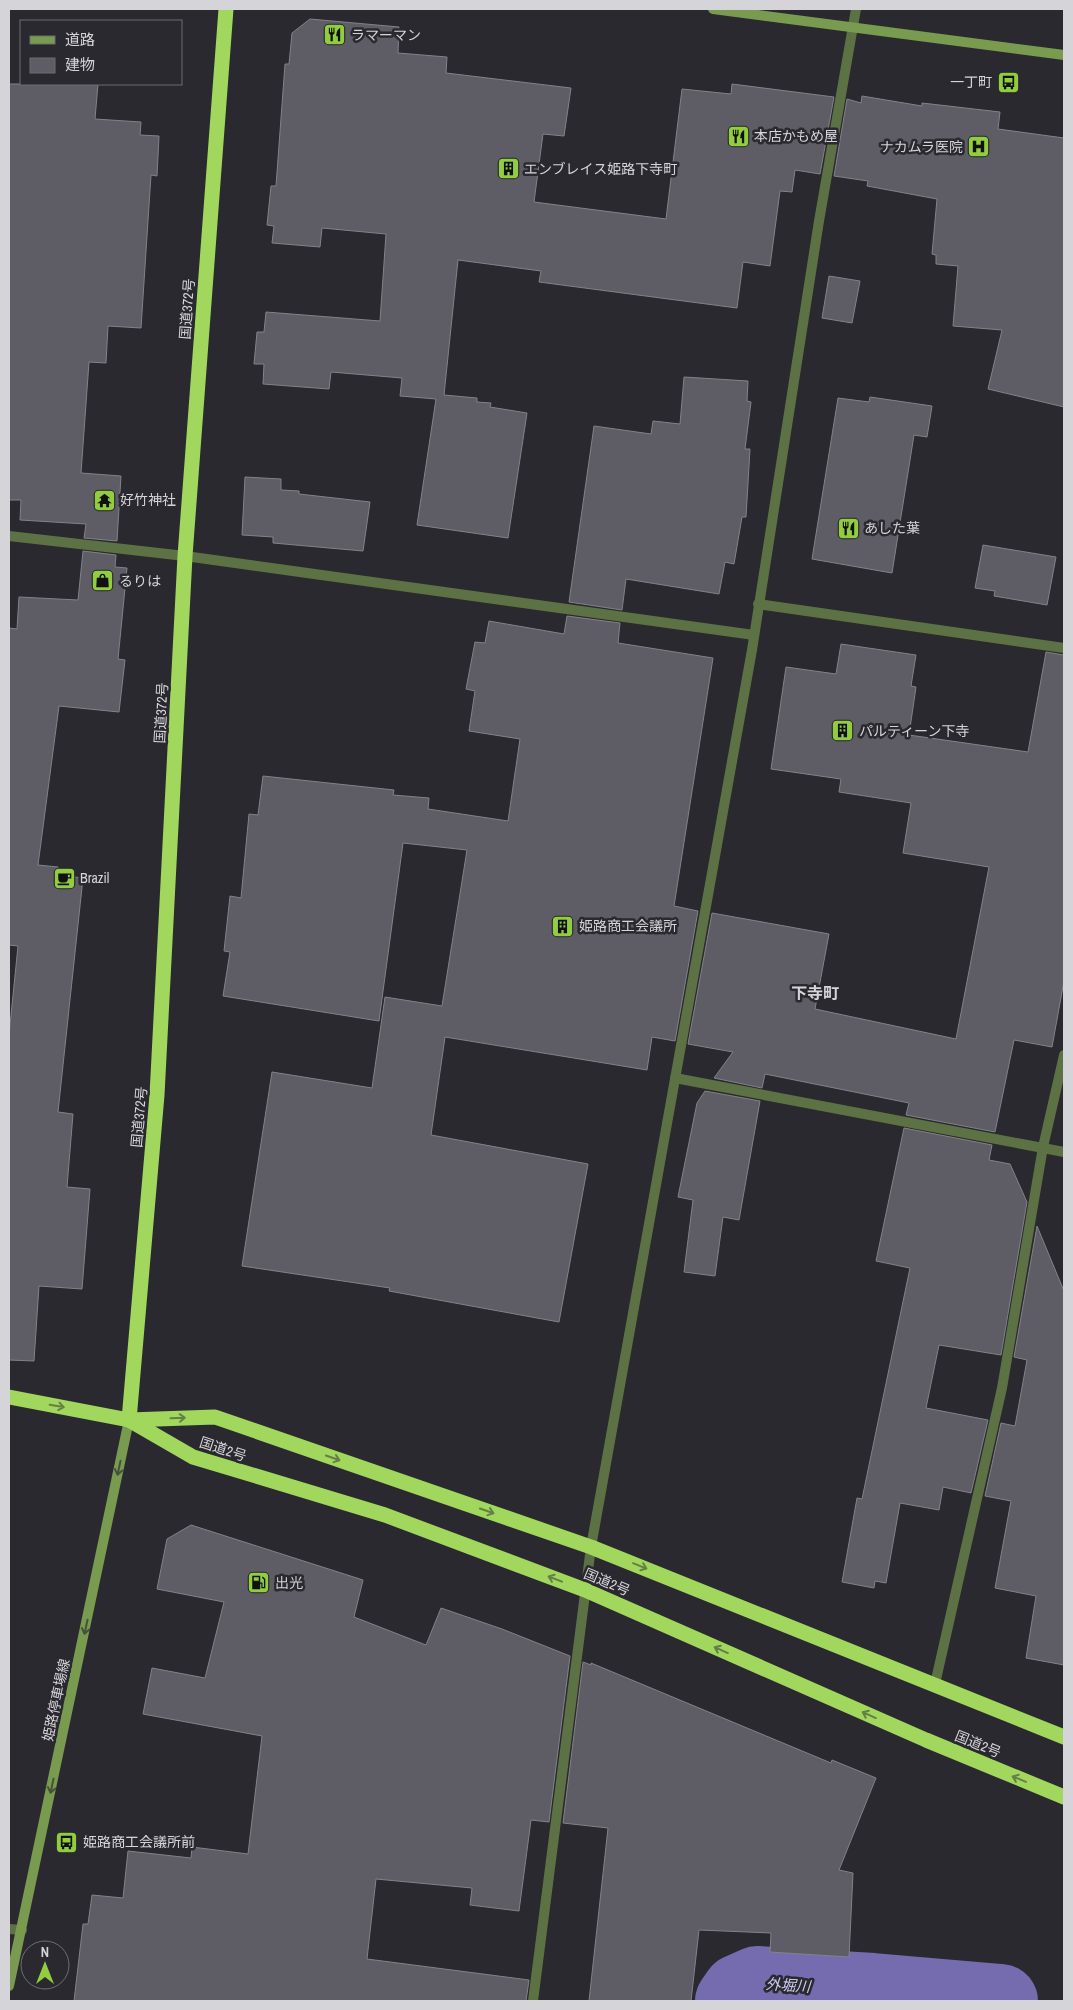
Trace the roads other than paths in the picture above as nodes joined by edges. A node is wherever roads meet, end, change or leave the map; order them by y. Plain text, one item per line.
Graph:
1 (226, 9) edge
2 (714, 9) edge
3 (856, 9) edge
4 (852, 27) junction
5 (1064, 55) edge
6 (9, 536) edge
7 (185, 556) junction
8 (758, 604) junction
9 (754, 635) junction
10 (1064, 648) edge
11 (1064, 1055) edge
12 (675, 1078) junction
13 (1043, 1147) junction
14 (1064, 1152) edge
15 (9, 1397) edge
16 (129, 1420) junction
17 (591, 1547) junction
18 (585, 1590) junction
19 (935, 1684) junction
20 (1064, 1737) edge
21 (1064, 1797) edge
22 (9, 1929) edge
23 (22, 1930) junction
24 (9, 1986) edge
25 (532, 2001) edge

1 - 7 highway, 国道372号
2 - 4 main road
3 - 4 street
4 - 5 main road
4 - 8 street
6 - 7 street
7 - 9 street
7 - 16 highway, 国道372号
8 - 9 street
8 - 10 street
9 - 12 street
11 - 13 street
12 - 13 street
12 - 17 street
13 - 14 street
13 - 19 street
15 -> 16 highway, 国道2号
16 -> 17 highway, 国道2号
18 -> 16 highway, 国道2号
16 -> 23 main road, 姫路停車場線
17 - 18 street
17 -> 19 highway, 国道2号
21 -> 18 highway, 国道2号
18 - 25 street
19 - 20 highway, 国道2号
22 - 23 street
23 - 24 main road, 姫路停車場線

